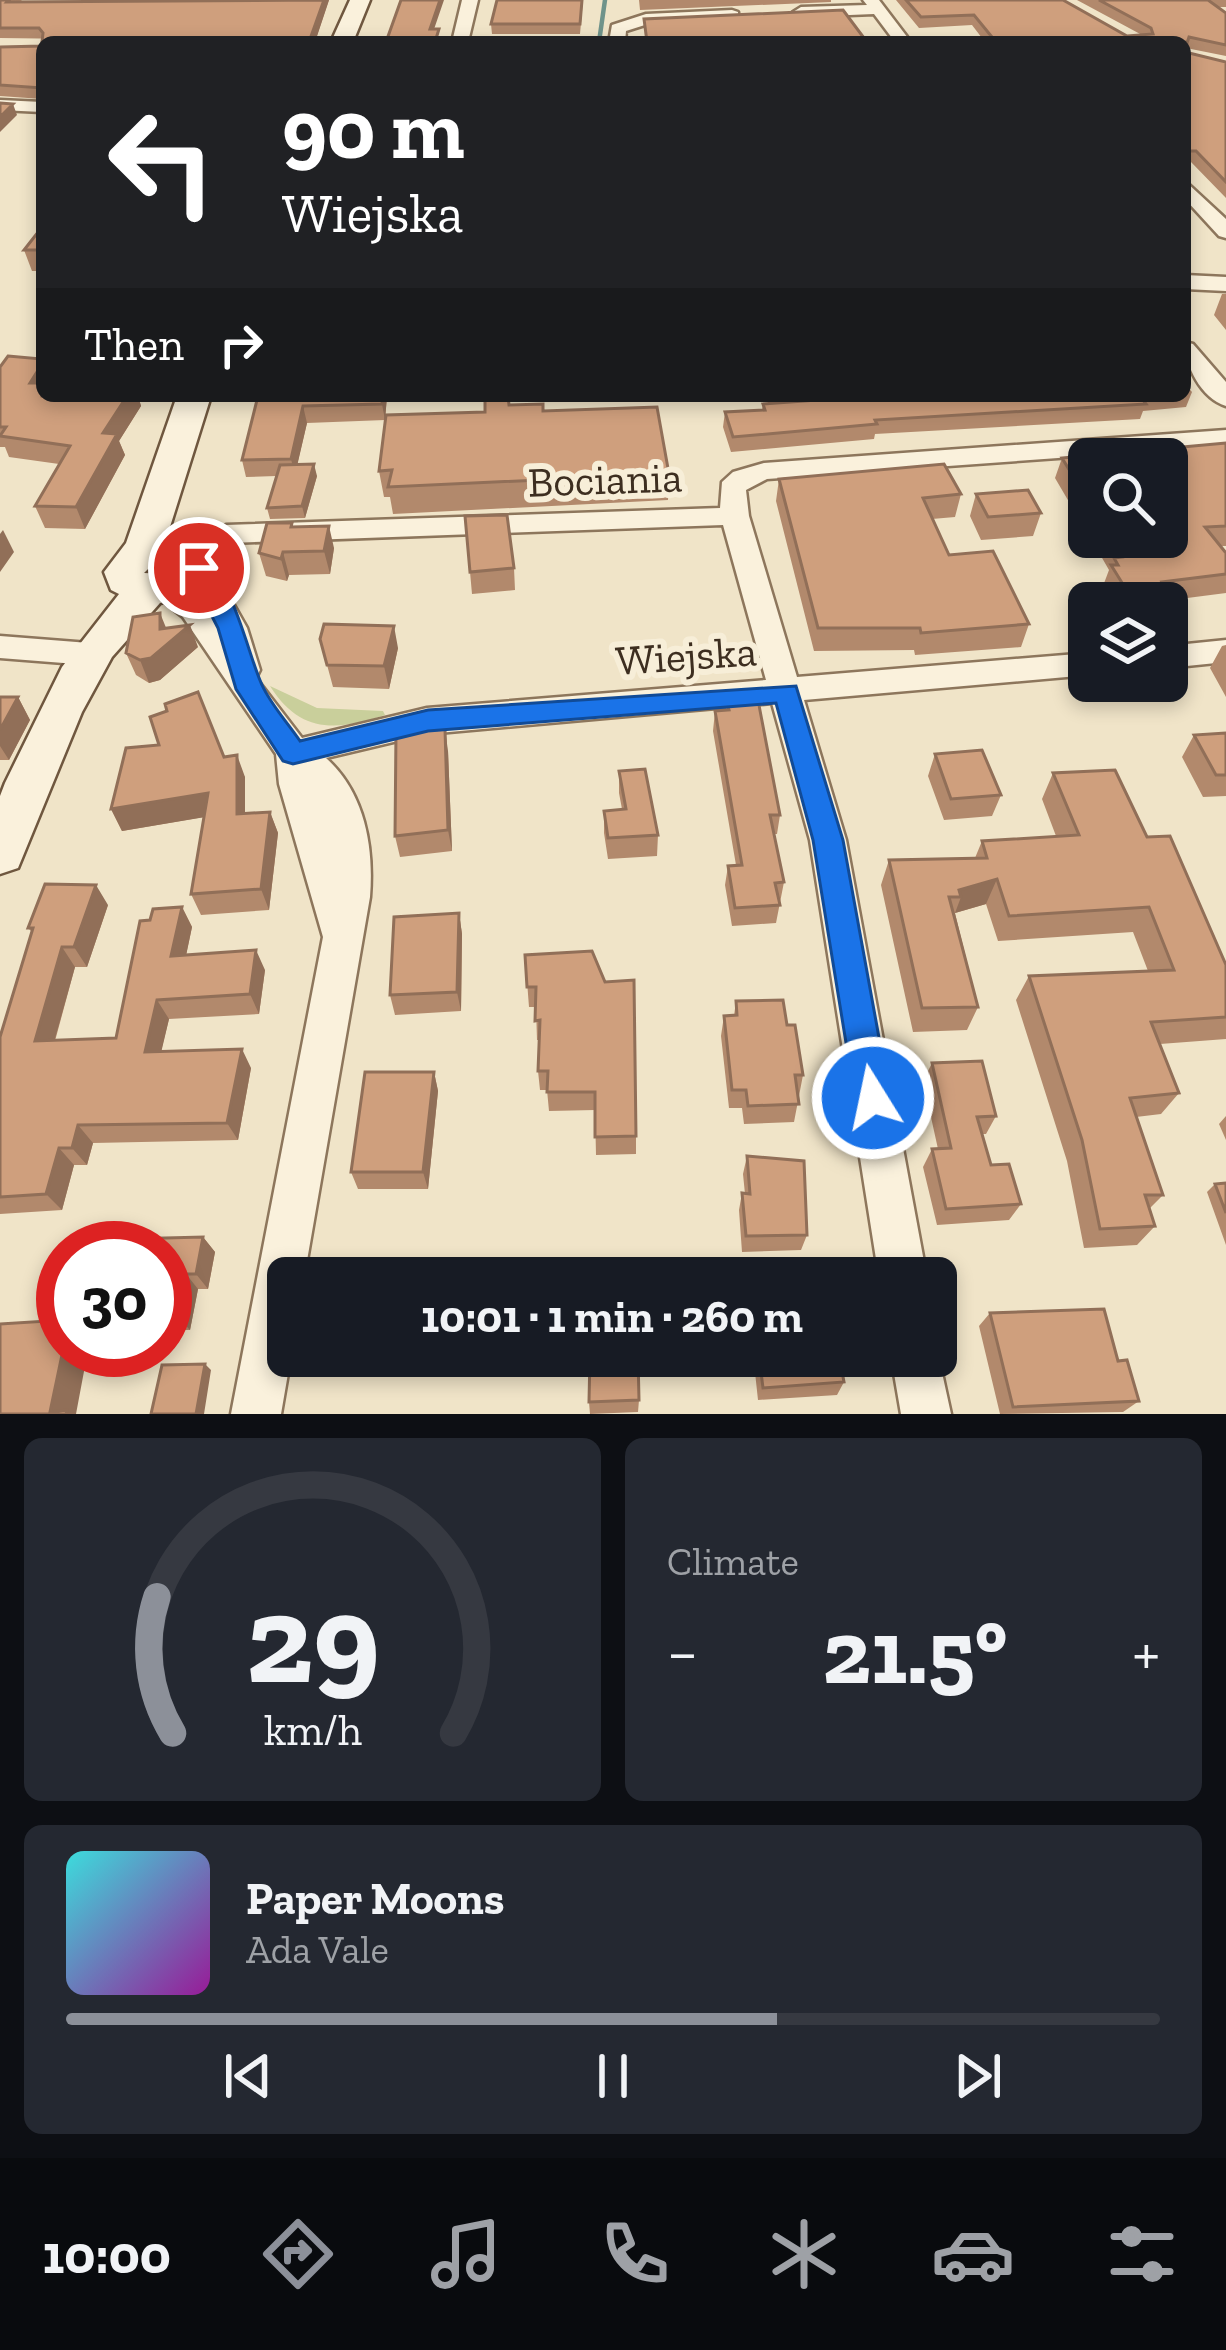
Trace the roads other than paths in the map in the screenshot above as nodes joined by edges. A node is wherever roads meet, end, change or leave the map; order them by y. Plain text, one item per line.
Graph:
1 (360, 0) edge
2 (470, 0) edge
3 (874, 4) edge
4 (785, 13) edge
5 (762, 14) edge
6 (345, 36) edge
7 (461, 36) edge
8 (617, 36) edge
9 (898, 36) edge
10 (0, 105) edge
11 (36, 107) edge
12 (1191, 194) edge
13 (1226, 232) edge
14 (1191, 282) edge
15 (1226, 284) edge
16 (1191, 356) edge
17 (1226, 398) edge
18 (191, 402) edge
19 (1226, 438) edge
20 (735, 516) junction
21 (164, 567) junction
22 (0, 646) edge
23 (1226, 651) edge
24 (88, 654) junction
25 (1188, 655) edge
26 (1068, 666) edge
27 (786, 693) junction
28 (293, 753) junction
29 (0, 853) edge
30 (899, 1257) edge
31 (920, 1377) edge
32 (256, 1414) edge
33 (926, 1414) edge

1 - 6 street
2 - 7 street
3 - 4 street
3 - 9 street
5 - 8 street
10 - 11 street
12 - 13 street
14 - 15 street
16 - 17 street
18 - 21 street
19 - 20 street
20 - 21 street, Bociania
20 - 27 street
21 - 24 street
21 - 28 street
22 - 24 street
23 - 25 street
24 - 29 street
26 - 27 street, Wiejska
27 - 28 street, Wiejska
27 - 30 street
28 - 32 street
31 - 33 street

